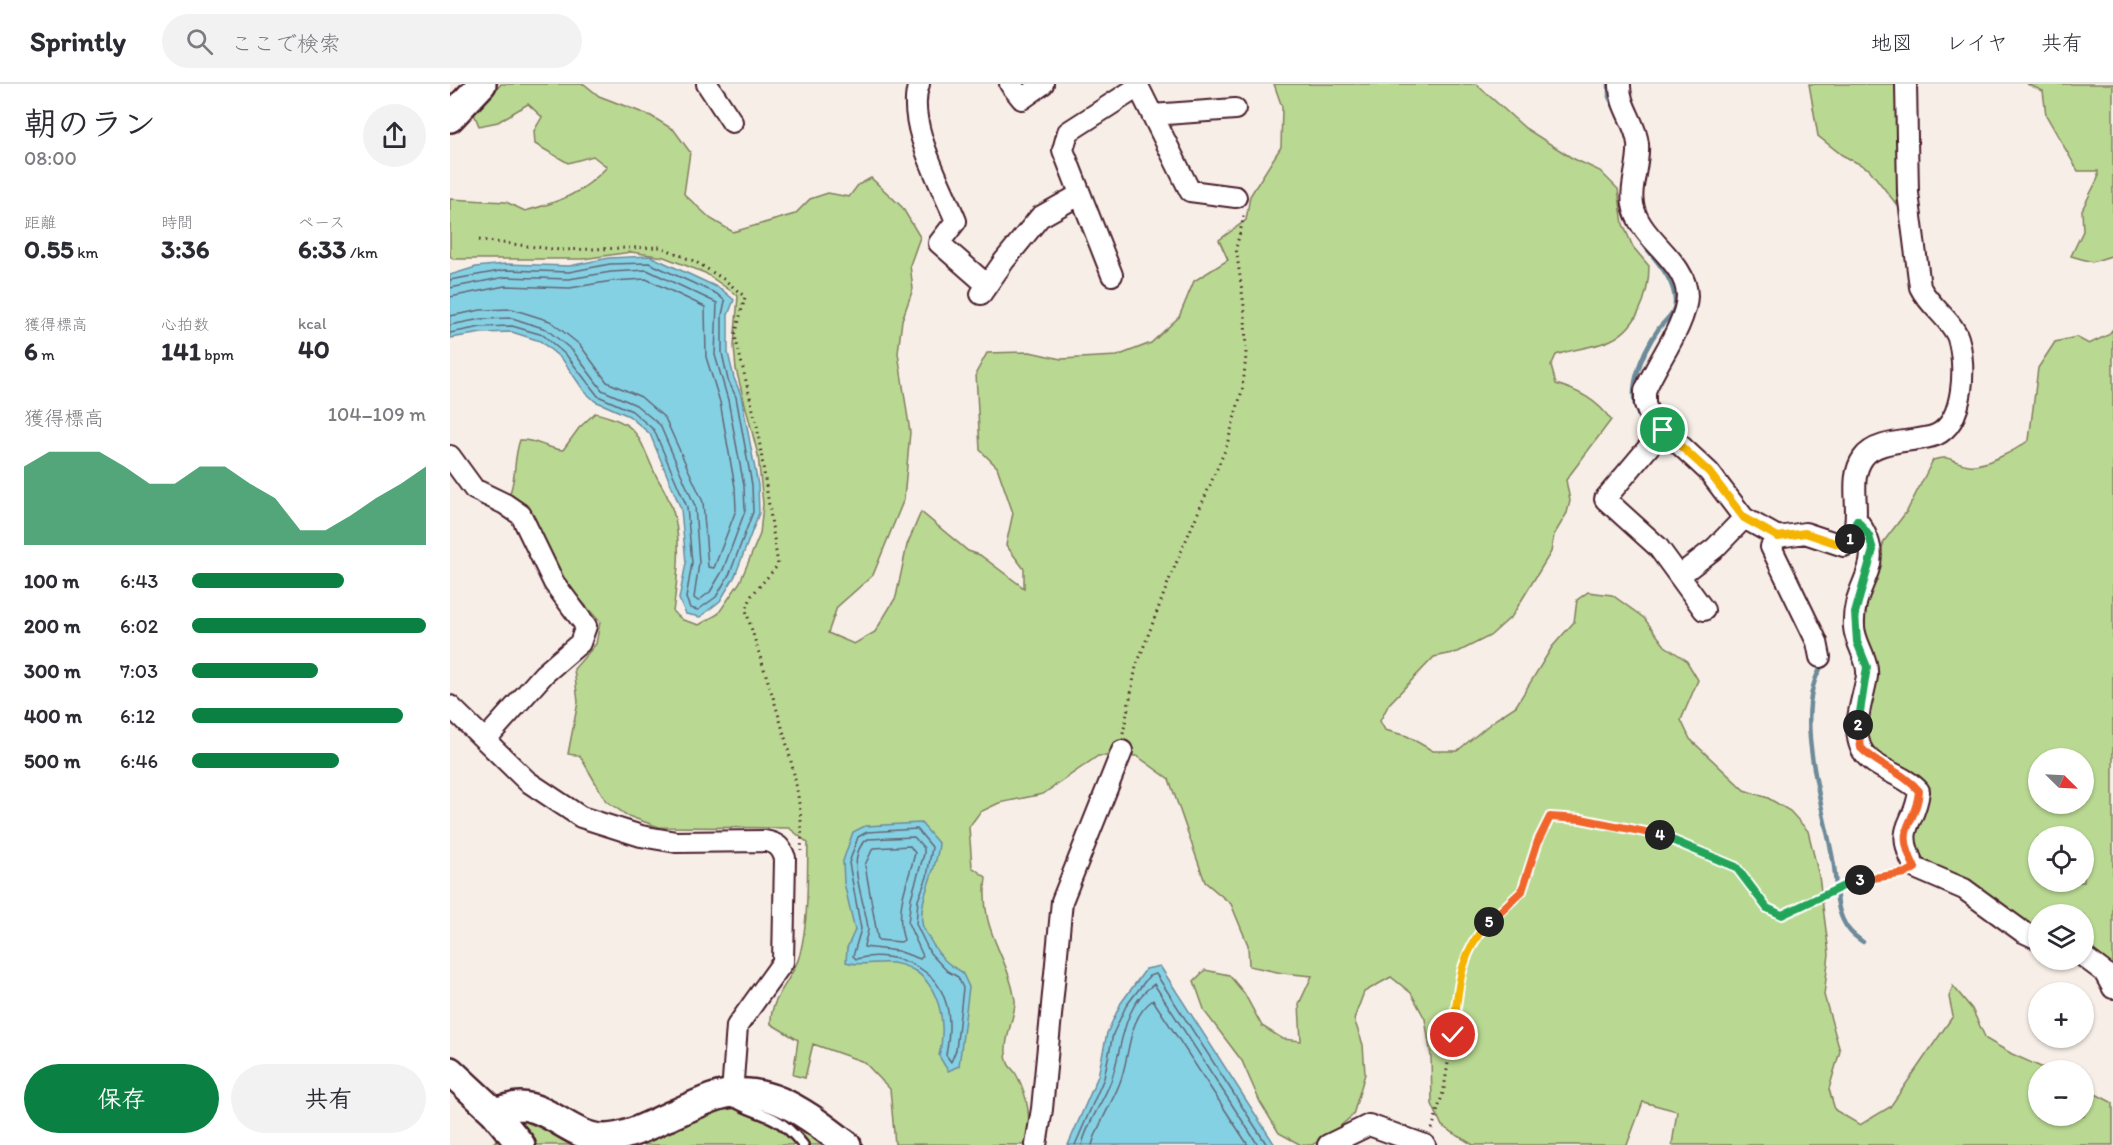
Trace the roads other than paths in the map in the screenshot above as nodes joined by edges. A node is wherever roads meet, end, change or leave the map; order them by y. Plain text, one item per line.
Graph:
1 (482, 84) edge
2 (707, 84) edge
3 (919, 84) edge
4 (1011, 84) edge
5 (1043, 84) edge
6 (1620, 84) edge
7 (1906, 84) edge
8 (1138, 85) edge
9 (1235, 109) dead end
10 (1152, 115) junction
11 (450, 118) edge
12 (732, 122) dead end
13 (1079, 195) junction
14 (1236, 197) road end
15 (1112, 275) dead end
16 (1663, 430) junction
17 (450, 456) edge
18 (1744, 518) junction
19 (1857, 520) junction
20 (1778, 537) junction
21 (1679, 576) junction
22 (1704, 610) dead end
23 (1820, 657) dead end
24 (450, 706) edge
25 (486, 739) junction
26 (1122, 751) road end
27 (2028, 934) edge
28 (2094, 964) edge
29 (2113, 988) edge
30 (450, 1071) edge
31 (732, 1094) junction
32 (494, 1112) junction
33 (1356, 1139) edge
34 (1428, 1140) edge
35 (521, 1145) edge
36 (803, 1145) edge
37 (847, 1145) edge
38 (1036, 1145) edge
39 (1328, 1145) edge

1 - 11 street
2 - 12 street
3 - 13 street
4 - 5 street
6 - 16 street
7 - 19 street
8 - 10 street
8 - 13 street
9 - 10 street
10 - 14 street
13 - 15 street
16 - 18 street
16 - 21 street
17 - 25 street
18 - 20 street
18 - 21 street
19 - 20 street
19 - 27 street
20 - 23 street
21 - 22 street
24 - 25 street
25 - 31 street
26 - 38 street
28 - 29 street
30 - 32 street
31 - 32 street
31 - 36 lane
31 - 37 street
32 - 35 street
33 - 34 street
33 - 39 street

